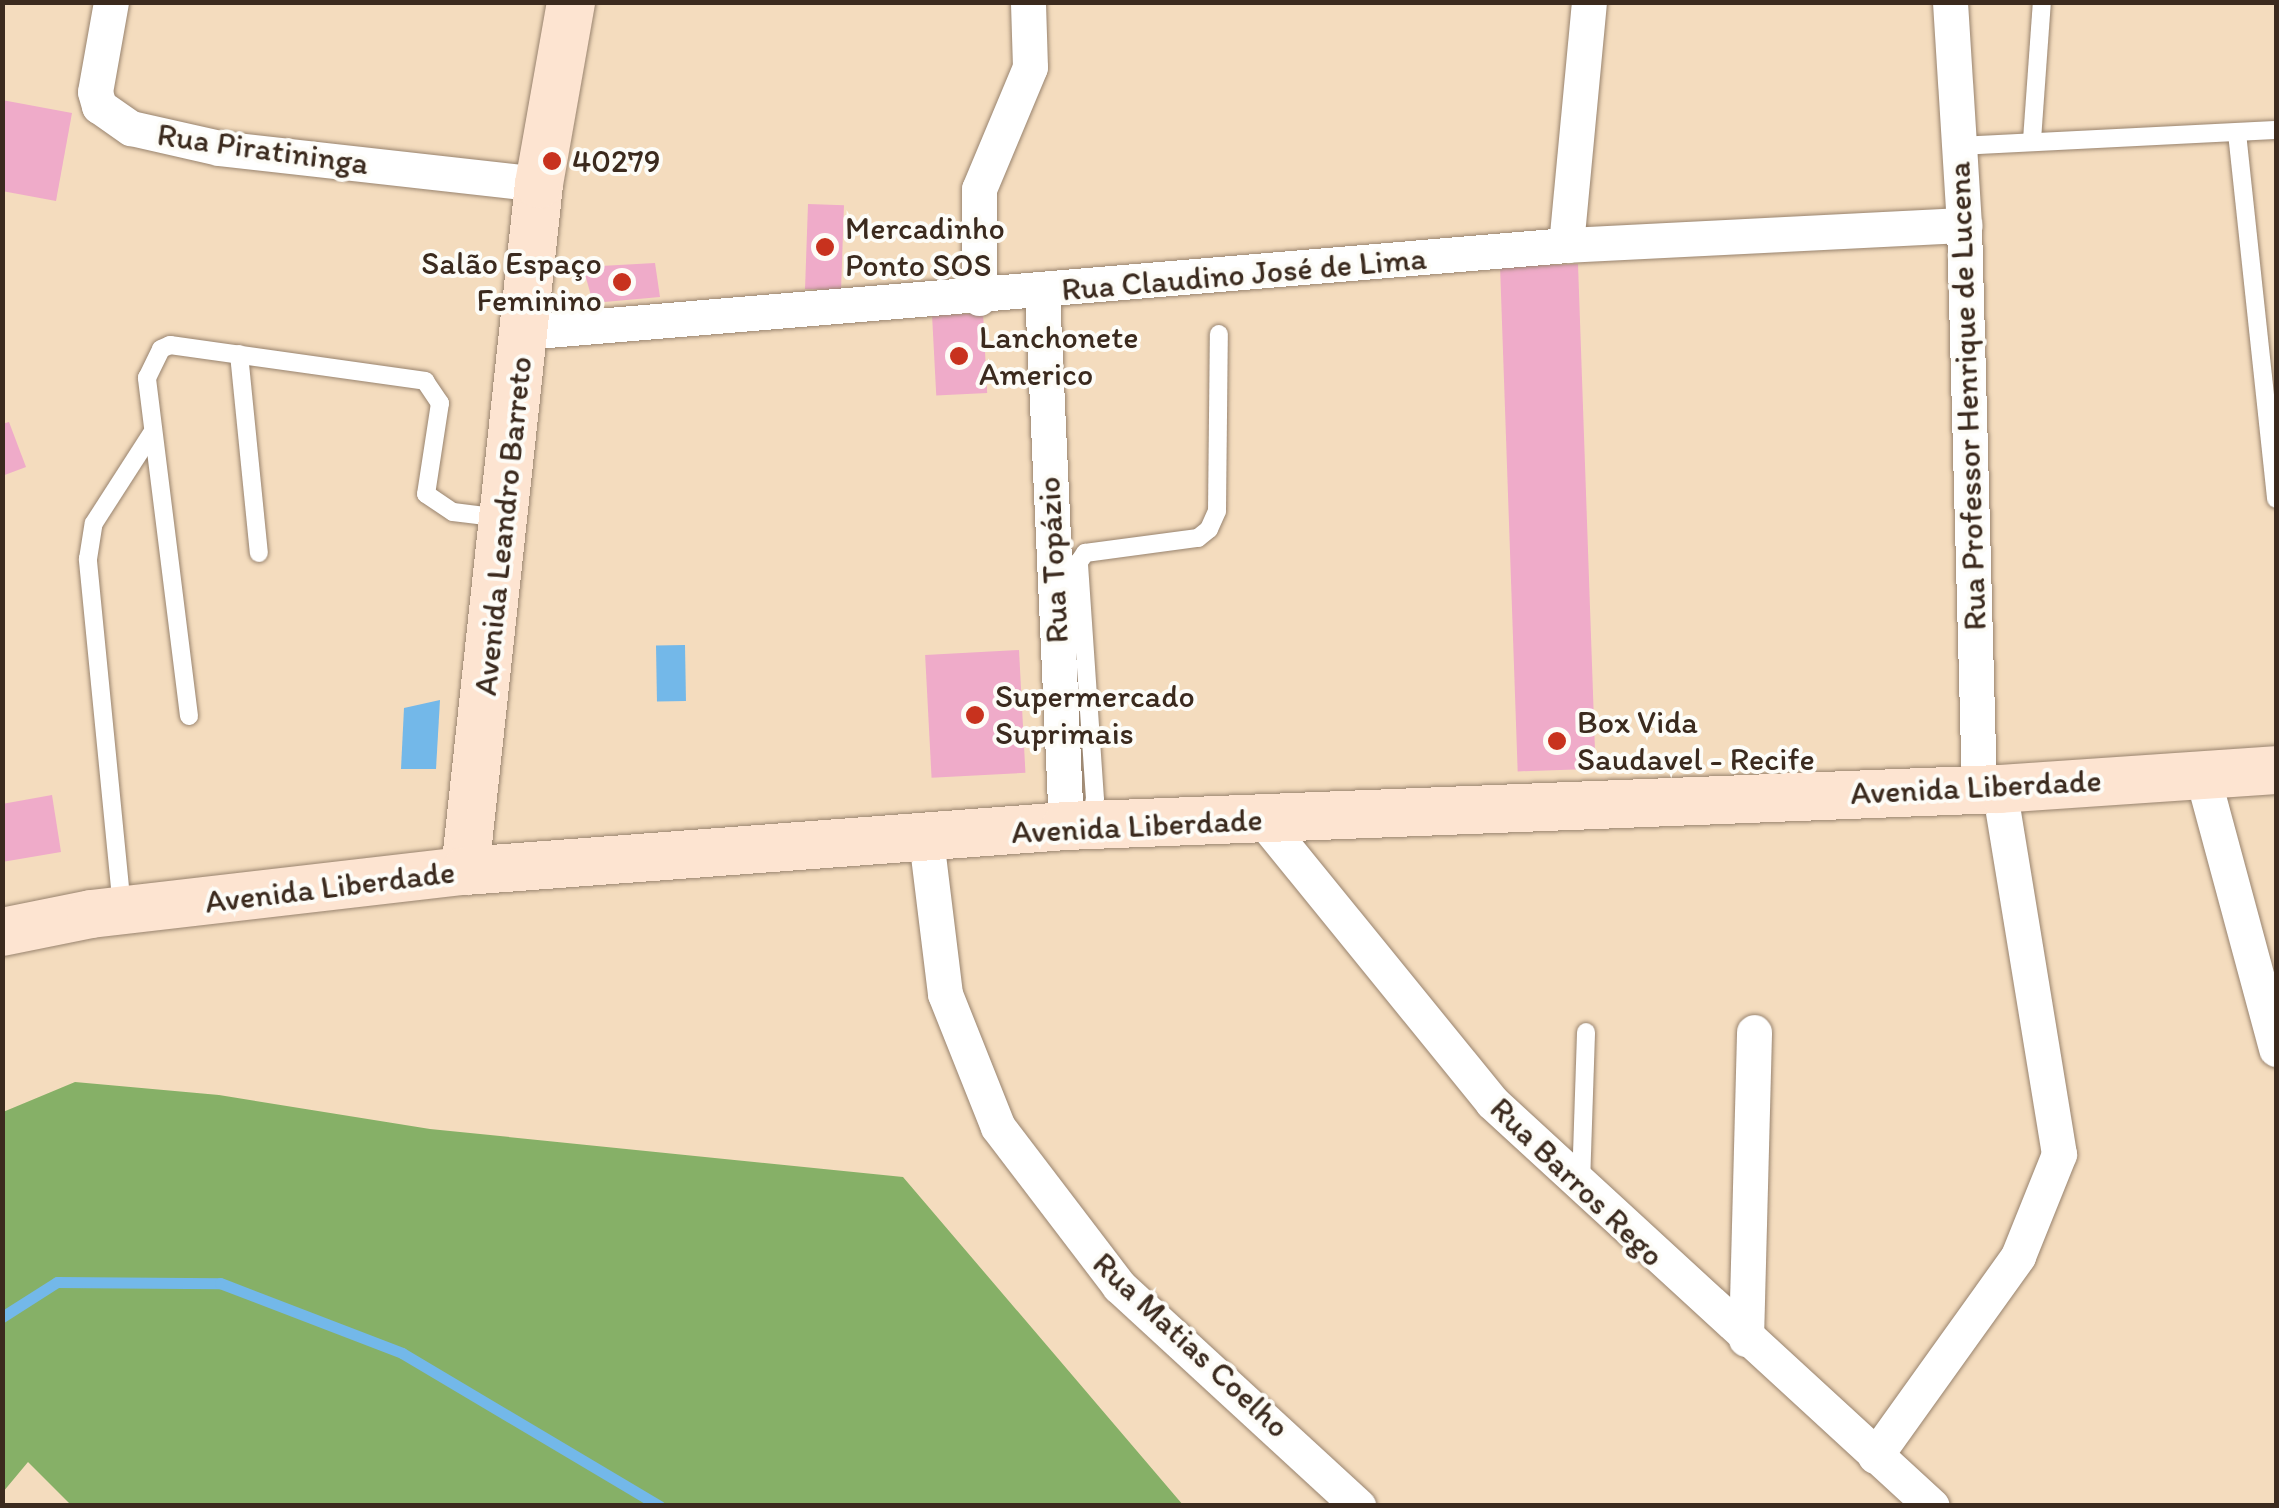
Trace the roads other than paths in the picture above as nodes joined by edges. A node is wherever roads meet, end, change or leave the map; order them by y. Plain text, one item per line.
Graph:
1 (112, 2) edge
2 (571, 2) edge
3 (1028, 2) edge
4 (1590, 2) edge
5 (1950, 2) edge
6 (2042, 2) edge
7 (2276, 130) edge
8 (2238, 133) junction
9 (2032, 140) junction
10 (1958, 146) junction
11 (539, 184) junction
12 (1964, 225) junction
13 (1566, 245) junction
14 (1042, 293) junction
15 (979, 298) junction
16 (524, 332) junction
17 (1218, 334) dead end
18 (239, 354) junction
19 (152, 432) junction
20 (2276, 499) edge
21 (506, 519) junction
22 (259, 553) dead end
23 (189, 716) dead end
24 (2276, 770) edge
25 (2202, 774) junction
26 (1989, 790) junction
27 (1263, 820) junction
28 (1078, 825) junction
29 (926, 838) junction
30 (465, 871) junction
31 (122, 910) junction
32 (2, 932) edge
33 (1586, 1032) dead end
34 (1754, 1032) dead end
35 (2276, 1048) edge
36 (1582, 1190) junction
37 (1746, 1339) junction
38 (1875, 1456) junction
39 (1358, 1506) edge
40 (1932, 1506) edge

1 - 11 street, Rua Piratininga
2 - 11 main road, Avenida Leandro Barreto
3 - 15 street
4 - 13 street
5 - 10 street, Rua Professor Henrique de Lucena
6 - 9 lane
7 - 8 lane
8 - 9 lane
8 - 20 lane
9 - 10 lane
10 - 12 street, Rua Professor Henrique de Lucena
11 - 16 main road, Avenida Leandro Barreto
12 - 13 street, Rua Claudino José de Lima
12 - 26 street, Rua Professor Henrique de Lucena
13 - 14 street, Rua Claudino José de Lima
14 - 15 street, Rua Claudino José de Lima
14 - 28 street, Rua Topázio
15 - 16 street, Rua Claudino José de Lima
16 - 21 main road, Avenida Leandro Barreto
17 - 28 lane
18 - 19 lane
18 - 21 lane
18 - 22 lane
19 - 23 lane
19 - 31 lane
21 - 30 main road, Avenida Leandro Barreto
24 - 25 main road, Avenida Liberdade
25 - 26 main road, Avenida Liberdade
25 - 35 street
26 - 27 main road, Avenida Liberdade
26 - 38 street, Rua Professor Henrique de Lucena
27 - 28 main road, Avenida Liberdade
27 - 36 street, Rua Barros Rego
28 - 29 main road, Avenida Liberdade
29 - 30 main road, Avenida Liberdade
29 - 39 street, Rua Matias Coelho
30 - 31 main road, Avenida Liberdade
31 - 32 main road, Avenida Liberdade
33 - 36 lane
34 - 37 street
36 - 37 street, Rua Barros Rego
37 - 38 street, Rua Barros Rego
38 - 40 street, Rua Barros Rego

